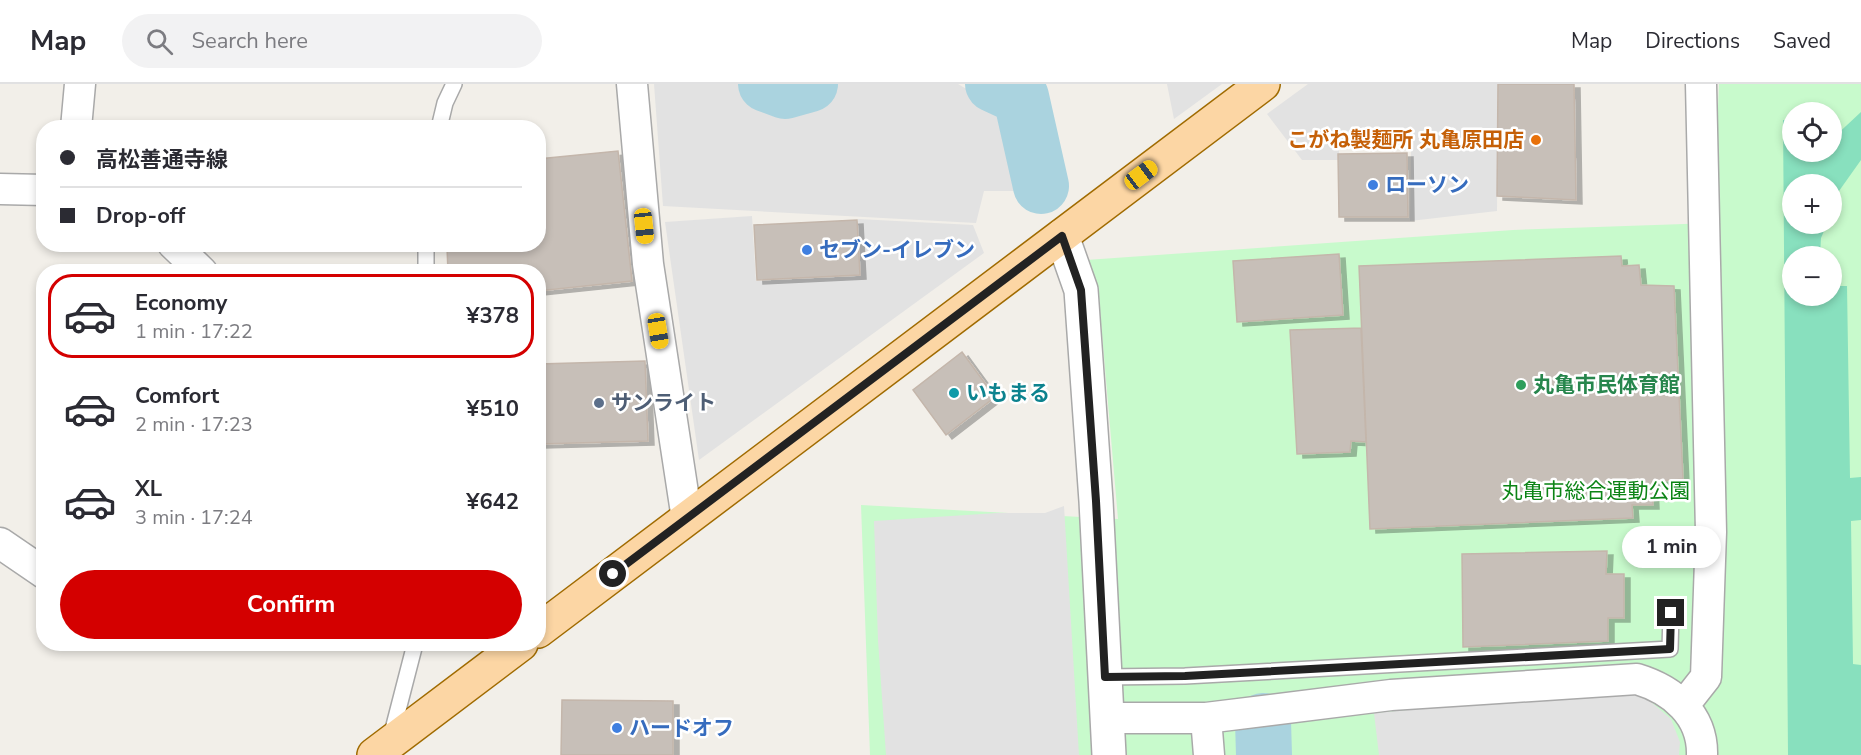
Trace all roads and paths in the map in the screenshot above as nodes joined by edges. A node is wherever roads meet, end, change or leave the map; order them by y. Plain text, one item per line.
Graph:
1 (80, 84) edge
2 (454, 84) edge
3 (632, 84) edge
4 (1263, 84) edge
5 (1701, 84) edge
6 (77, 120) edge
7 (441, 120) edge
8 (0, 189) edge
9 (36, 190) edge
10 (1062, 236) junction
11 (181, 252) edge
12 (194, 264) edge
13 (687, 519) junction
14 (0, 543) edge
15 (36, 568) edge
16 (1671, 613) dead end
17 (546, 624) edge
18 (413, 651) edge
19 (512, 651) edge
20 (1105, 677) junction
21 (1683, 705) junction
22 (1108, 718) junction
23 (1206, 718) junction
24 (382, 749) edge
25 (1109, 755) edge
26 (1209, 755) edge
27 (1702, 755) edge

1 - 6 street
2 - 7 lane
3 - 13 street
4 - 10 main road
5 - 21 street
8 - 9 street
10 - 13 main road
10 - 20 street
11 - 12 street
13 - 17 main road
14 - 15 street
16 - 20 lane
18 - 24 lane
19 - 24 main road
20 - 22 street
21 - 23 street
21 - 27 street
22 - 23 street
22 - 25 street
23 - 26 street

